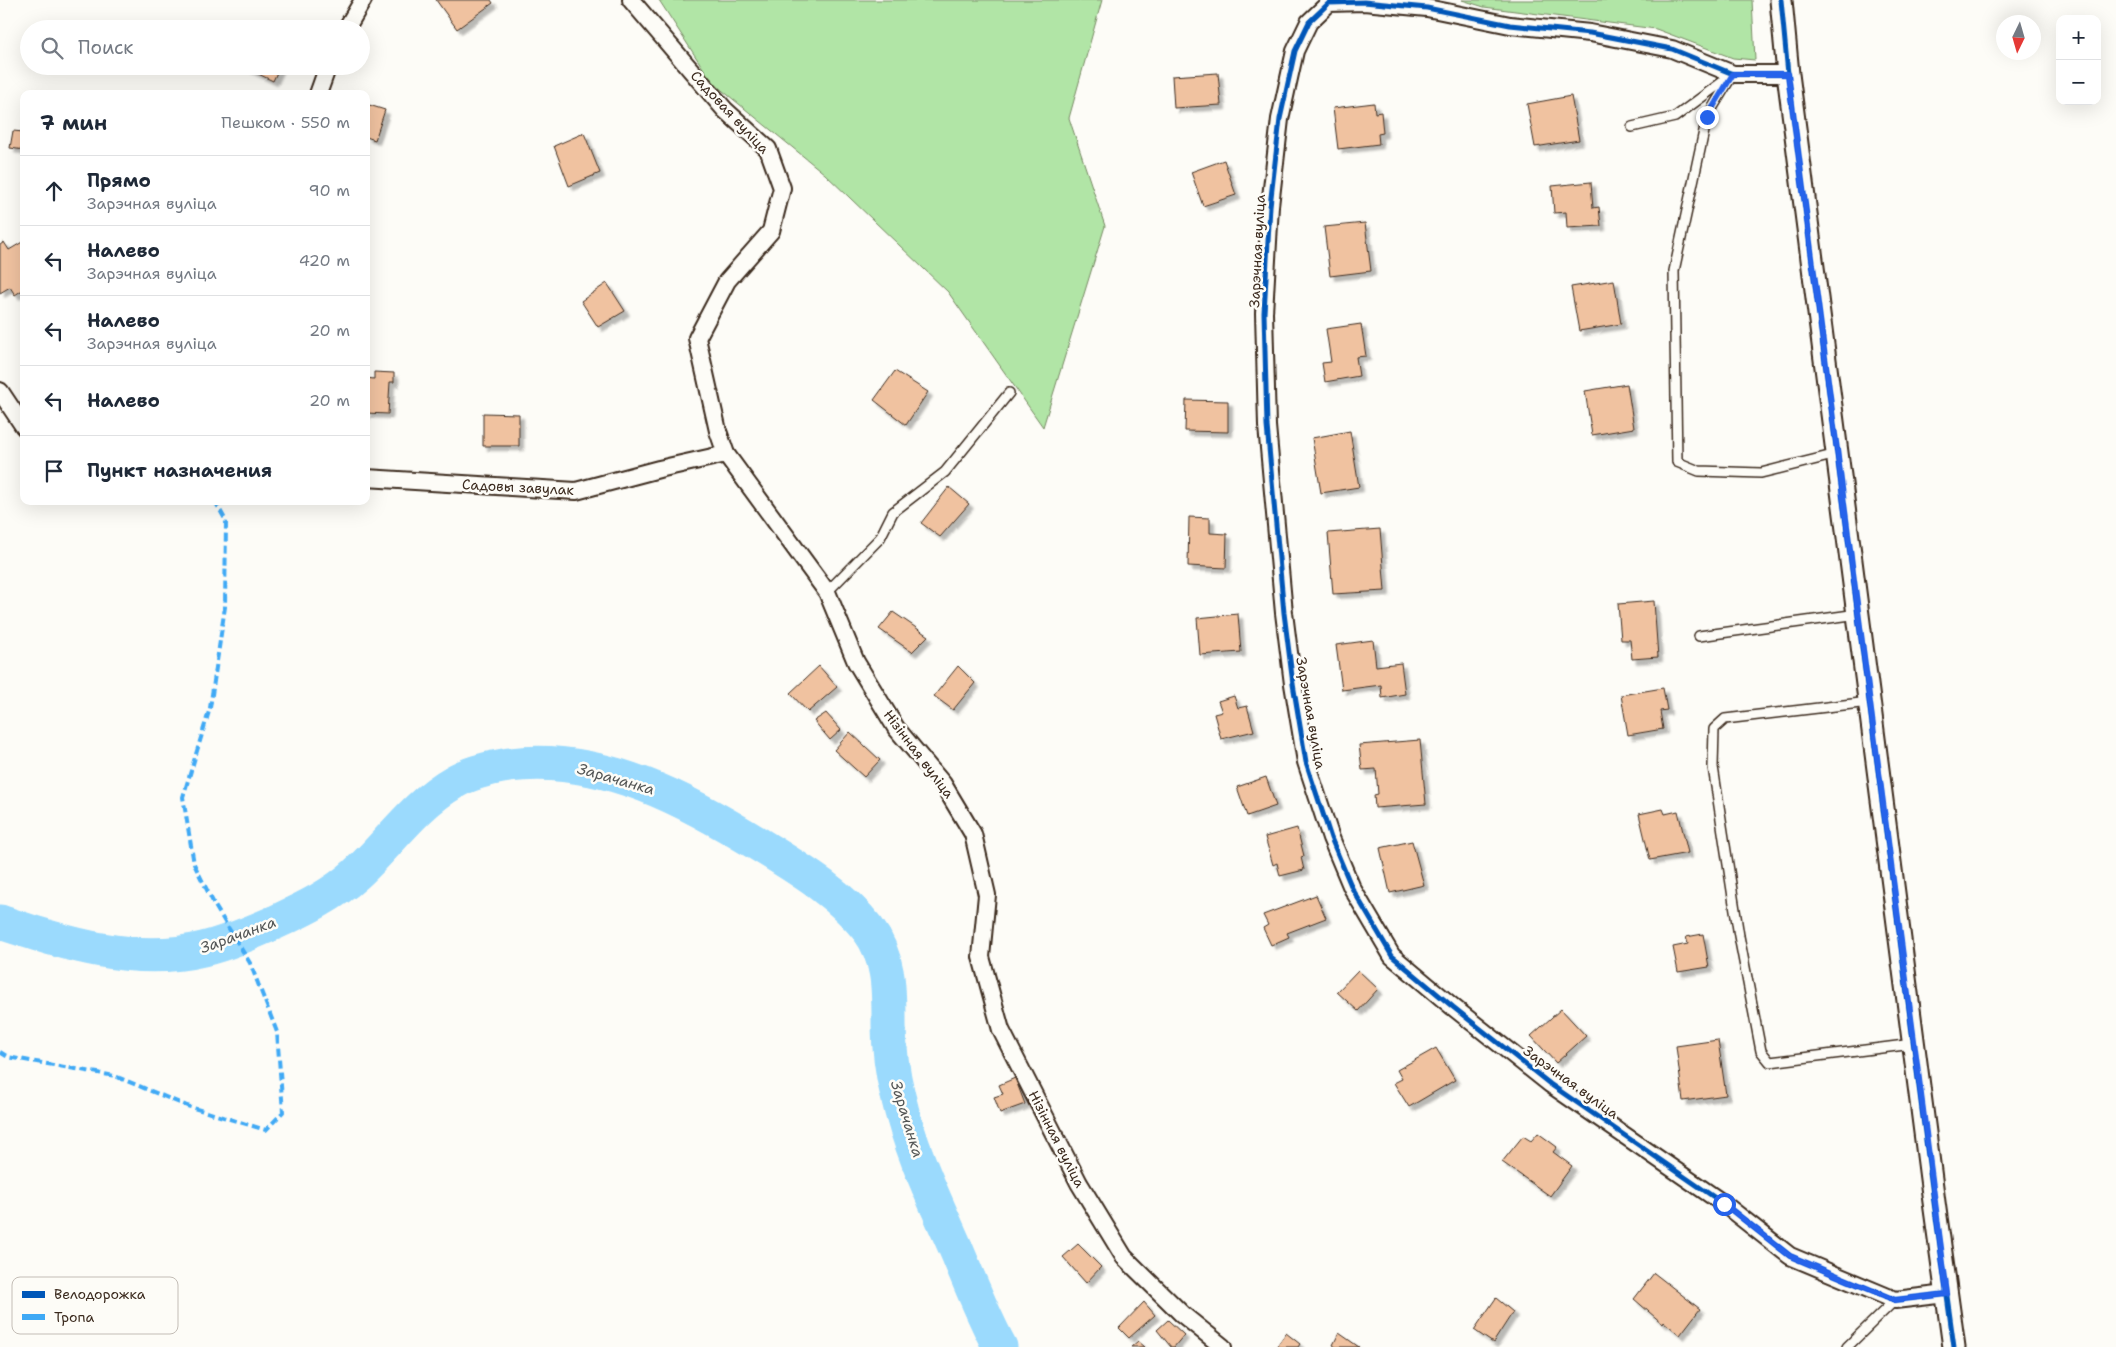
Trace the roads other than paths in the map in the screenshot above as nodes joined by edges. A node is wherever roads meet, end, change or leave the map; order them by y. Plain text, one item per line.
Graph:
1 (363, 0) edge
2 (631, 0) edge
3 (1781, 0) edge
4 (1329, 1) edge
5 (1425, 4) edge
6 (351, 20) edge
7 (1733, 74) junction
8 (1788, 74) junction
9 (325, 75) edge
10 (319, 90) edge
11 (1632, 127) dead end
12 (0, 391) edge
13 (1009, 393) dead end
14 (20, 421) edge
15 (726, 454) junction
16 (1837, 454) junction
17 (370, 478) edge
18 (827, 592) junction
19 (1858, 614) junction
20 (1699, 636) dead end
21 (1869, 702) junction
22 (1913, 1044) junction
23 (1947, 1294) junction
24 (1895, 1300) junction
25 (1222, 1347) edge
26 (1847, 1347) edge
27 (1954, 1347) edge

1 - 6 street
2 - 15 street, Садовая вуліца
3 - 8 street
4 - 5 street, Зарэчная вуліца
4 - 24 street, Зарэчная вуліца
5 - 7 street, Зарэчная вуліца
7 - 8 street, Зарэчная вуліца
7 - 11 lane
7 - 16 lane
8 - 16 street
9 - 10 street
12 - 14 street
13 - 18 lane
15 - 17 street, Садовы завулак
15 - 18 street, Нізінная вуліца
16 - 19 street
18 - 25 street, Нізінная вуліца
19 - 20 lane
19 - 21 street
21 - 22 street
21 - 22 lane
22 - 23 street
23 - 24 street, Зарэчная вуліца
23 - 27 street
24 - 26 lane

